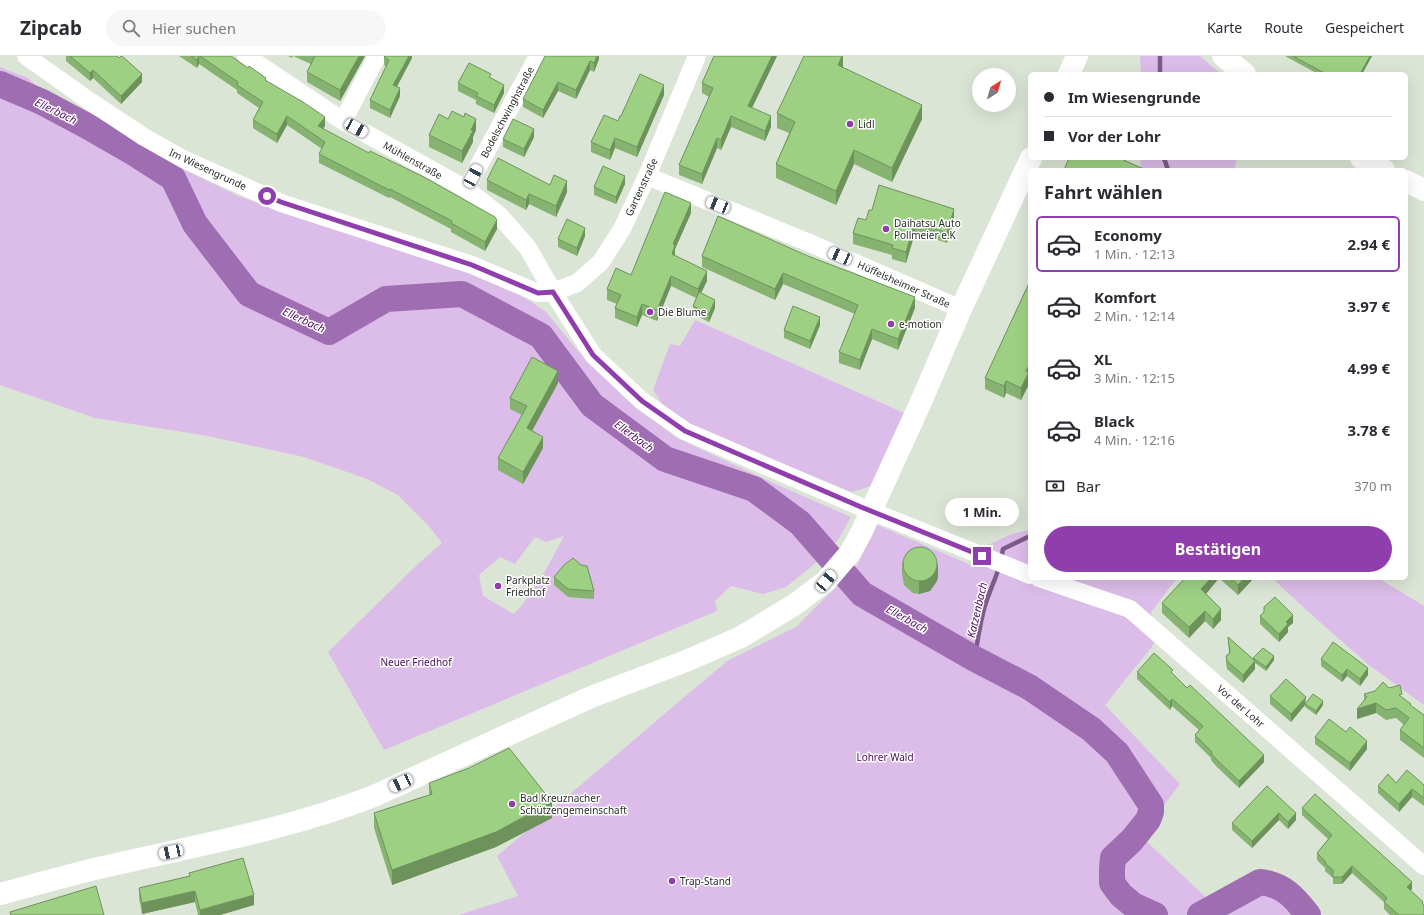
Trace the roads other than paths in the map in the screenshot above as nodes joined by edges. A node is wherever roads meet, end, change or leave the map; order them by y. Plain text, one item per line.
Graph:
1 (26, 56) edge
2 (246, 56) edge
3 (377, 56) edge
4 (538, 56) edge
5 (698, 56) edge
6 (1077, 56) edge
7 (1224, 56) edge
8 (1070, 72) edge
9 (1244, 72) edge
10 (342, 120) junction
11 (1030, 160) edge
12 (1365, 160) edge
13 (1380, 168) edge
14 (647, 176) junction
15 (1408, 182) edge
16 (466, 189) junction
17 (1424, 190) edge
18 (553, 292) junction
19 (961, 309) junction
20 (872, 511) junction
21 (1028, 574) edge
22 (1046, 580) edge
23 (1424, 866) edge
24 (0, 894) edge

1 - 18 street, Im Wiesengrunde
2 - 10 street, Mühlenstraße
3 - 10 street
4 - 16 street, Bodelschwinghstraße
5 - 14 street, Gartenstraße
6 - 8 main road
7 - 9 main road
10 - 16 street, Mühlenstraße
11 - 19 main road
12 - 13 main road
14 - 18 street, Gartenstraße
14 - 19 street, Hüffelsheimer Straße
15 - 17 main road
16 - 18 street, Mühlenstraße
18 - 20 street
19 - 20 main road
20 - 21 street, Vor der Lohr
20 - 24 main road
22 - 23 street, Vor der Lohr

